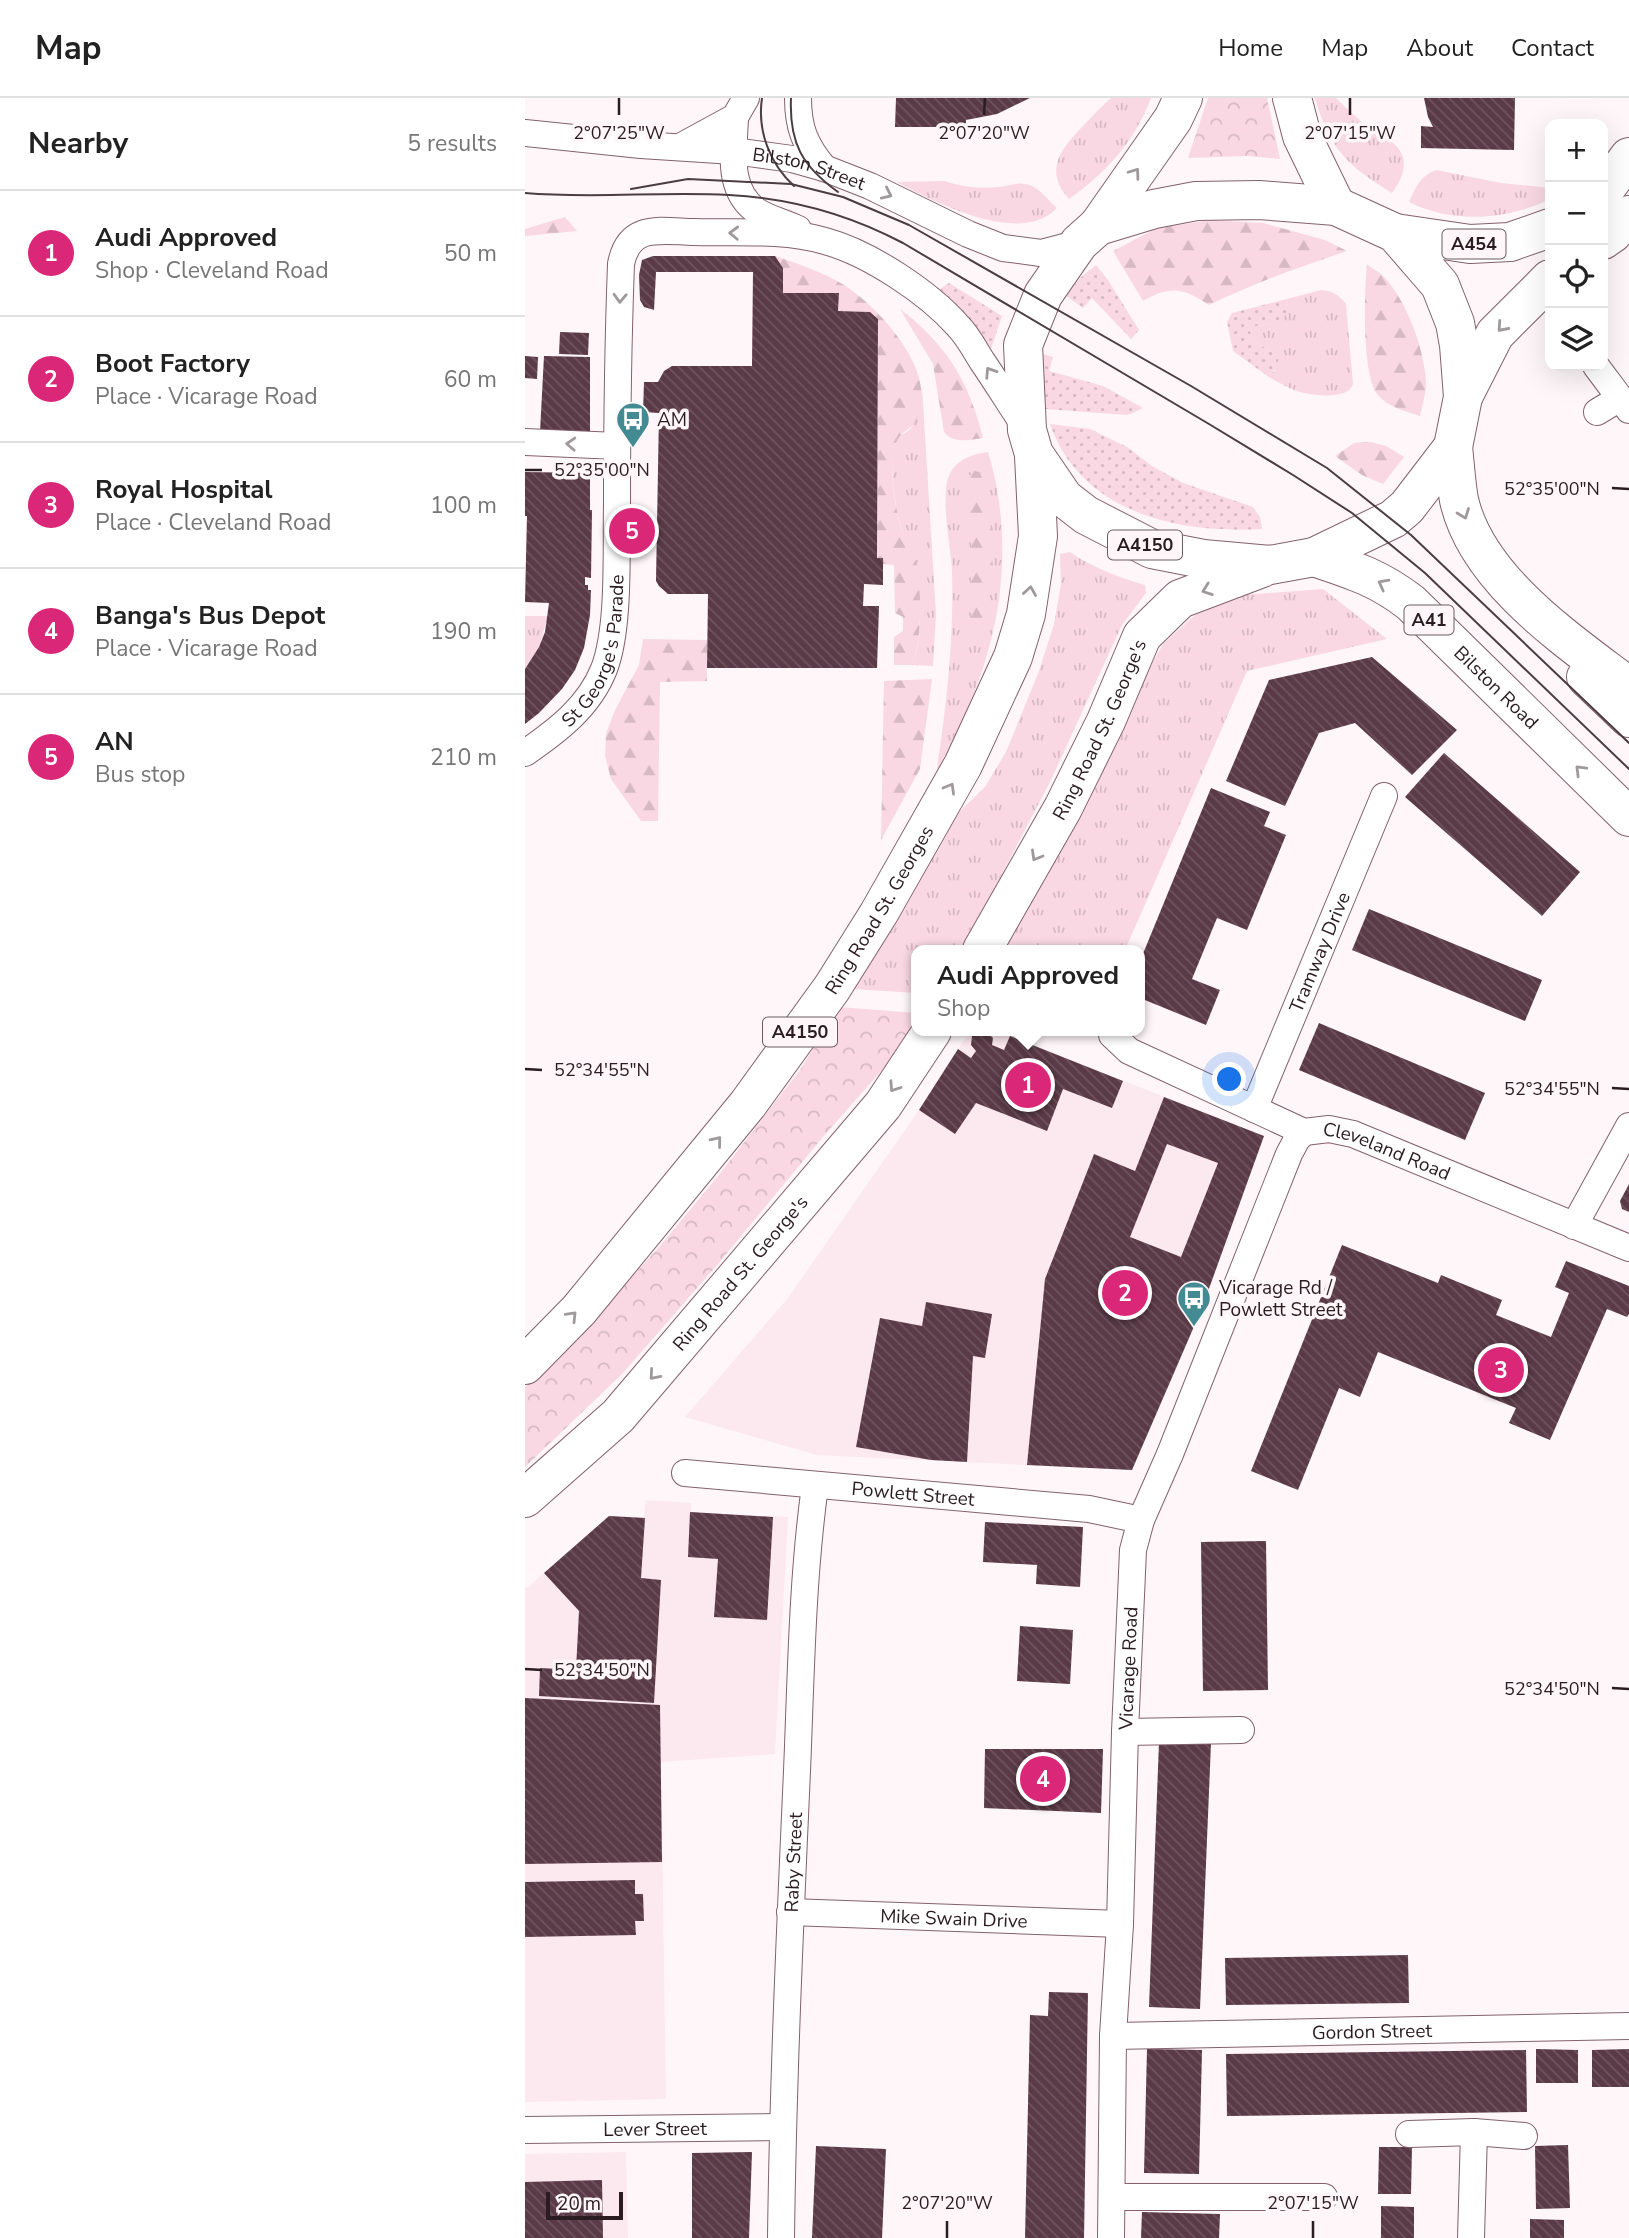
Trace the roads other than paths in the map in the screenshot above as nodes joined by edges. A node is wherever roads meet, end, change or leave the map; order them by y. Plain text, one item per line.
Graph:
1 (798, 98) edge
2 (1183, 98) edge
3 (1292, 98) edge
4 (741, 107) edge
5 (525, 132) edge
6 (680, 147) junction
7 (734, 151) junction
8 (1629, 157) edge
9 (824, 168) junction
10 (1608, 185) edge
11 (1336, 206) junction
12 (1629, 215) edge
13 (1545, 230) edge
14 (1395, 233) junction
15 (1088, 234) junction
16 (1608, 236) edge
17 (826, 241) junction
18 (1545, 284) edge
19 (1601, 371) edge
20 (1463, 397) junction
21 (1624, 404) edge
22 (1597, 412) dead end
23 (525, 442) edge
24 (1030, 442) junction
25 (617, 446) junction
26 (1453, 447) junction
27 (1314, 557) junction
28 (1270, 565) junction
29 (1521, 601) junction
30 (1629, 687) edge
31 (1629, 718) edge
32 (525, 754) edge
33 (1384, 796) dead end
34 (1629, 817) edge
35 (985, 945) edge
36 (930, 1036) edge
37 (1113, 1036) edge
38 (1254, 1109) junction
39 (1629, 1126) edge
40 (1304, 1132) junction
41 (1574, 1226) junction
42 (1629, 1248) edge
43 (525, 1365) edge
44 (685, 1473) dead end
45 (815, 1486) junction
46 (525, 1498) edge
47 (1141, 1520) junction
48 (1241, 1730) dead end
49 (1125, 1732) junction
50 (790, 1912) junction
51 (1120, 1924) junction
52 (1629, 2025) edge
53 (1113, 2036) junction
54 (783, 2127) junction
55 (525, 2130) edge
56 (1474, 2133) junction
57 (1409, 2134) dead end
58 (1524, 2136) dead end
59 (1112, 2197) junction
60 (1324, 2197) dead end
61 (781, 2238) edge
62 (1111, 2238) edge
63 (1471, 2238) edge

1 - 9 street
15 -> 2 highway, A4150
3 - 11 highway
4 - 6 street
4 - 7 street
5 - 6 street, Bilston Street
6 - 7 street, Bilston Street
7 - 9 street, Bilston Street
7 - 17 street
8 - 10 highway
9 -> 15 street, Bilston Street
11 - 14 highway, A4150
11 - 15 highway, A4150
12 - 16 highway
13 - 14 highway, A454
14 - 20 highway, A4150
15 - 24 highway, A4150
24 -> 17 street
17 -> 25 street, St George's Parade
18 -> 20 highway
19 - 21 street
20 - 26 highway, A4150
21 - 22 street
25 -> 23 street
24 - 28 highway, A4150
43 -> 24 highway, Ring Road St. Georges / A4150
25 - 32 street, St George's Parade
26 - 27 highway, A4150
26 -> 29 highway
27 - 28 highway, A4150
34 -> 27 highway, Bilston Road / A41
28 -> 35 highway, Ring Road St. George's / A4150
29 - 30 highway
29 - 31 highway
33 - 38 street, Tramway Drive
36 -> 46 highway, Ring Road St. George's
37 - 38 street, Cleveland Road
38 - 40 street, Cleveland Road
39 - 41 street
40 - 41 street, Cleveland Road
40 - 47 street, Vicarage Road
41 - 42 street, Cleveland Road
44 - 45 street, Powlett Street
45 - 47 street, Powlett Street
45 - 50 street, Raby Street
47 - 49 street, Vicarage Road
48 - 49 street
49 - 51 street, Vicarage Road
50 - 51 street, Mike Swain Drive
50 - 54 street, Raby Street
51 - 53 street, Vicarage Road
52 - 53 street, Gordon Street
53 - 59 street, Vicarage Road
54 - 55 street, Lever Street
54 - 61 street, Raby Street
56 - 57 street
56 - 58 street
56 - 63 street
59 - 60 street
59 - 62 street, Vicarage Road

